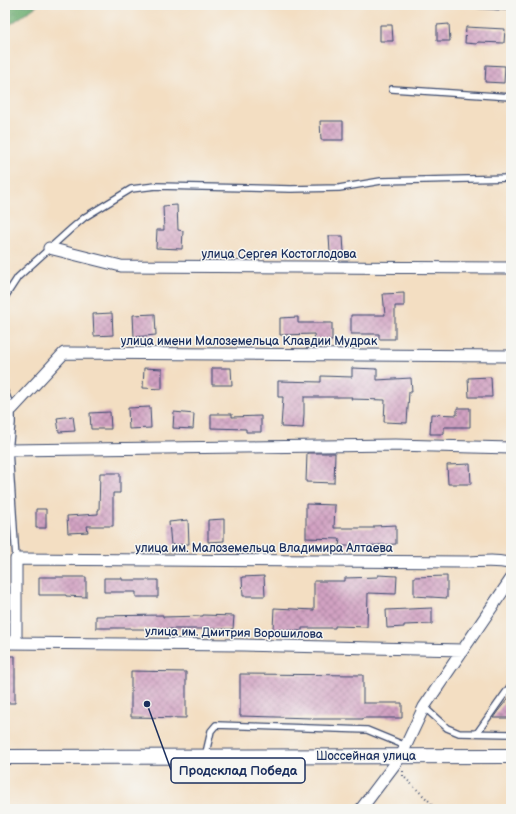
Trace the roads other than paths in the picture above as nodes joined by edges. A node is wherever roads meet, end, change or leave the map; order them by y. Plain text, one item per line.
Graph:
1 (476, 5) edge
2 (511, 7) edge
3 (392, 89) dead end
4 (511, 97) edge
5 (511, 178) edge
6 (49, 248) junction
7 (511, 268) edge
8 (5, 297) edge
9 (511, 356) edge
10 (5, 392) edge
11 (12, 409) junction
12 (511, 448) edge
13 (9, 450) junction
14 (16, 559) junction
15 (511, 564) edge
16 (511, 579) edge
17 (10, 643) edge
18 (463, 650) junction
19 (511, 685) edge
20 (424, 708) junction
21 (477, 733) junction
22 (511, 734) edge
23 (403, 751) junction
24 (511, 756) edge
25 (5, 757) edge
26 (205, 757) junction
27 (361, 809) edge

1 - 2 lane
3 - 4 lane
5 - 6 lane
6 - 7 street, улица Сергея Костоглодова
6 - 8 lane
9 - 11 street, улица имени Малоземельца Клавдии Мудрак
10 - 11 lane
11 - 13 lane
12 - 13 street
13 - 14 lane
14 - 15 street, улица им. Малоземельца Владимира Алтаева
14 - 17 street
16 - 18 street
17 - 18 street, улица им. Дмитрия Ворошилова
18 - 20 street
19 - 21 lane
20 - 21 lane
20 - 23 street
21 - 22 lane
23 - 24 street, Шоссейная улица
23 - 26 street, Шоссейная улица
23 - 26 lane
23 - 27 street
25 - 26 street, Шоссейная улица

